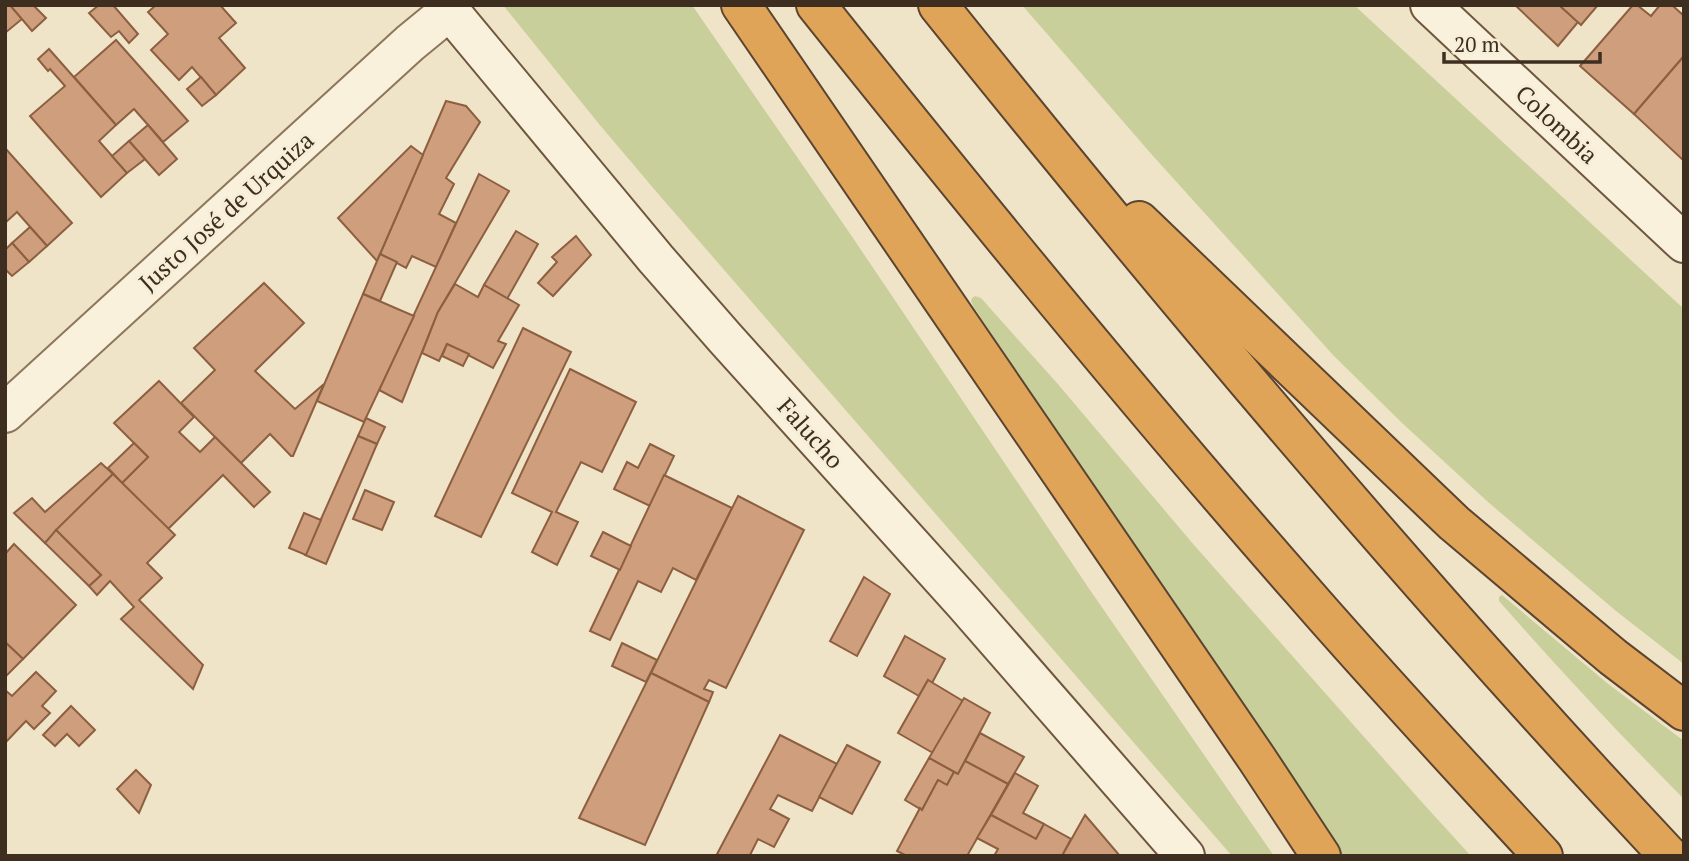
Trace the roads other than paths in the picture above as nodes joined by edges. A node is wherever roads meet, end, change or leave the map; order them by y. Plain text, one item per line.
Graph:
1 (741, 5) edge
2 (816, 5) edge
3 (938, 5) edge
4 (1430, 5) edge
5 (447, 8) edge
6 (1023, 110) junction
7 (1684, 243) edge
8 (5, 413) edge
9 (1684, 711) edge
10 (1185, 856) edge
11 (1321, 856) edge
12 (1543, 856) edge
13 (1669, 856) edge

1 - 11 highway
2 - 12 highway
3 - 6 highway
4 - 7 street, Colombia
5 - 8 street, Justo José de Urquiza
5 - 10 street, Falucho
6 - 9 highway
6 - 13 highway

